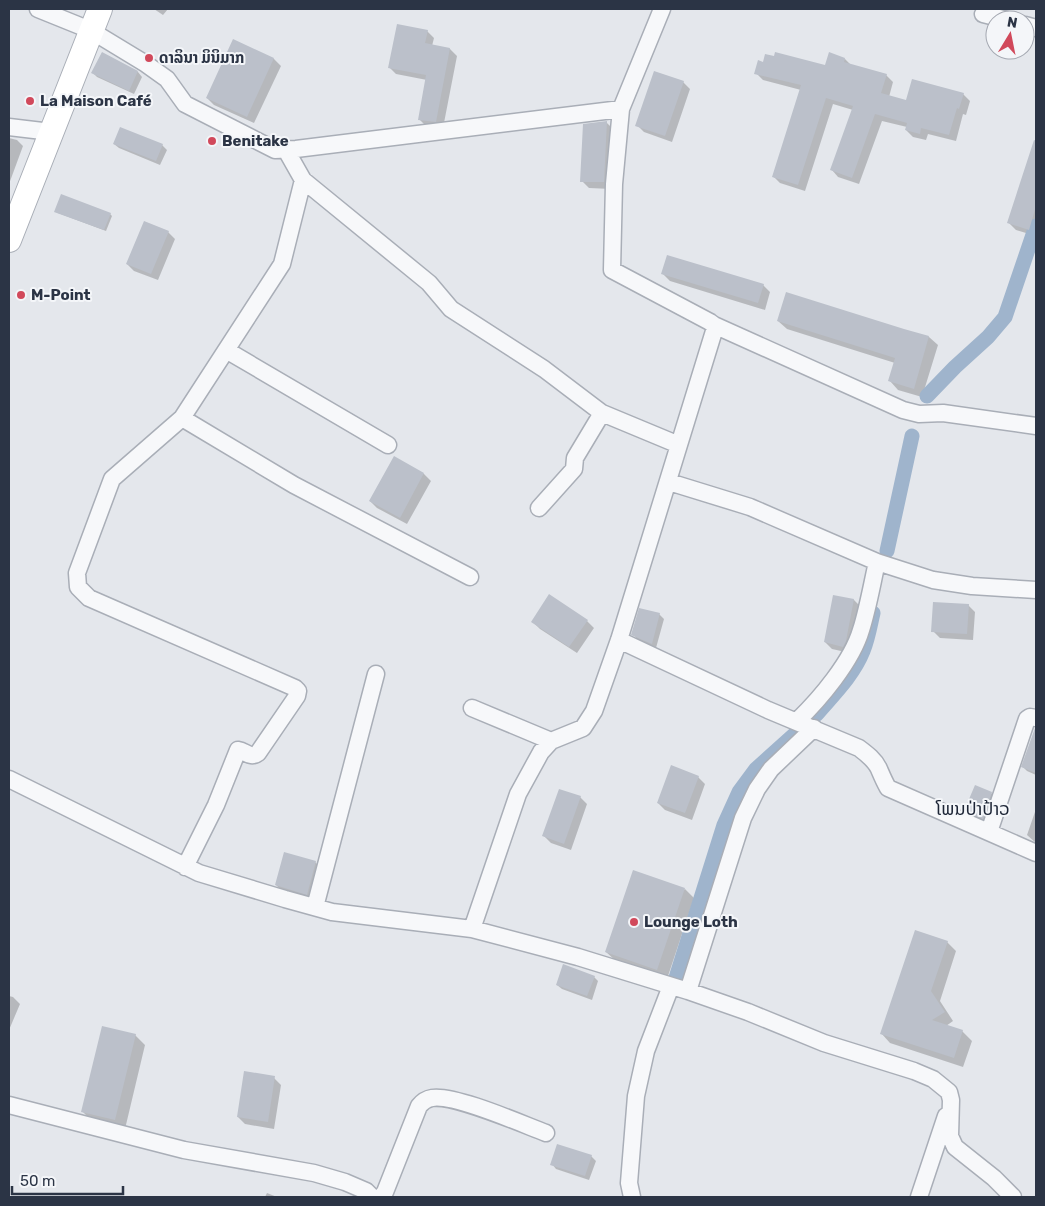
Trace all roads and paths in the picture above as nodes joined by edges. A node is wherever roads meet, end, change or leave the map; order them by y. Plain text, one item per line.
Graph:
1 (38, 9) edge
2 (662, 9) edge
3 (95, 19) edge
4 (621, 109) junction
5 (9, 127) edge
6 (51, 132) junction
7 (286, 150) junction
8 (303, 180) junction
9 (9, 240) edge
10 (714, 325) junction
11 (226, 350) junction
12 (602, 413) junction
13 (182, 418) junction
14 (1036, 426) edge
15 (388, 445) dead end
16 (679, 445) junction
17 (669, 482) junction
18 (539, 508) dead end
19 (877, 562) junction
20 (470, 577) dead end
21 (1036, 590) edge
22 (620, 640) junction
23 (376, 674) dead end
24 (472, 708) dead end
25 (1036, 718) edge
26 (796, 721) junction
27 (814, 728) junction
28 (551, 741) junction
29 (9, 779) edge
30 (989, 832) junction
31 (1036, 853) edge
32 (185, 867) junction
33 (315, 907) junction
34 (472, 929) junction
35 (671, 986) junction
36 (688, 991) junction
37 (951, 1100) junction
38 (9, 1104) edge
39 (546, 1133) dead end
40 (372, 1197) edge
41 (381, 1197) edge
42 (632, 1197) edge
43 (919, 1197) edge
44 (1013, 1197) edge

1 - 3 street
2 - 4 street
3 - 6 street
3 - 7 street
4 - 7 street
4 - 10 street
5 - 6 street
6 - 9 street
7 - 8 street
8 - 11 street
8 - 12 street
10 - 14 street
10 - 16 street
11 - 13 street
11 - 15 street
12 - 16 street
12 - 18 street
13 - 20 street
13 - 32 street
16 - 17 street
17 - 19 street
17 - 22 street
19 - 21 street
19 - 26 street
22 - 26 street
22 - 28 street
23 - 33 street
24 - 28 street
25 - 30 street
26 - 27 street
27 - 30 street
27 - 36 street
28 - 34 street
29 - 32 street
30 - 31 street
32 - 33 street
33 - 34 street
34 - 35 street
35 - 36 street
35 - 42 street
36 - 37 street
37 - 43 street
37 - 44 street
38 - 40 street
39 - 41 street

